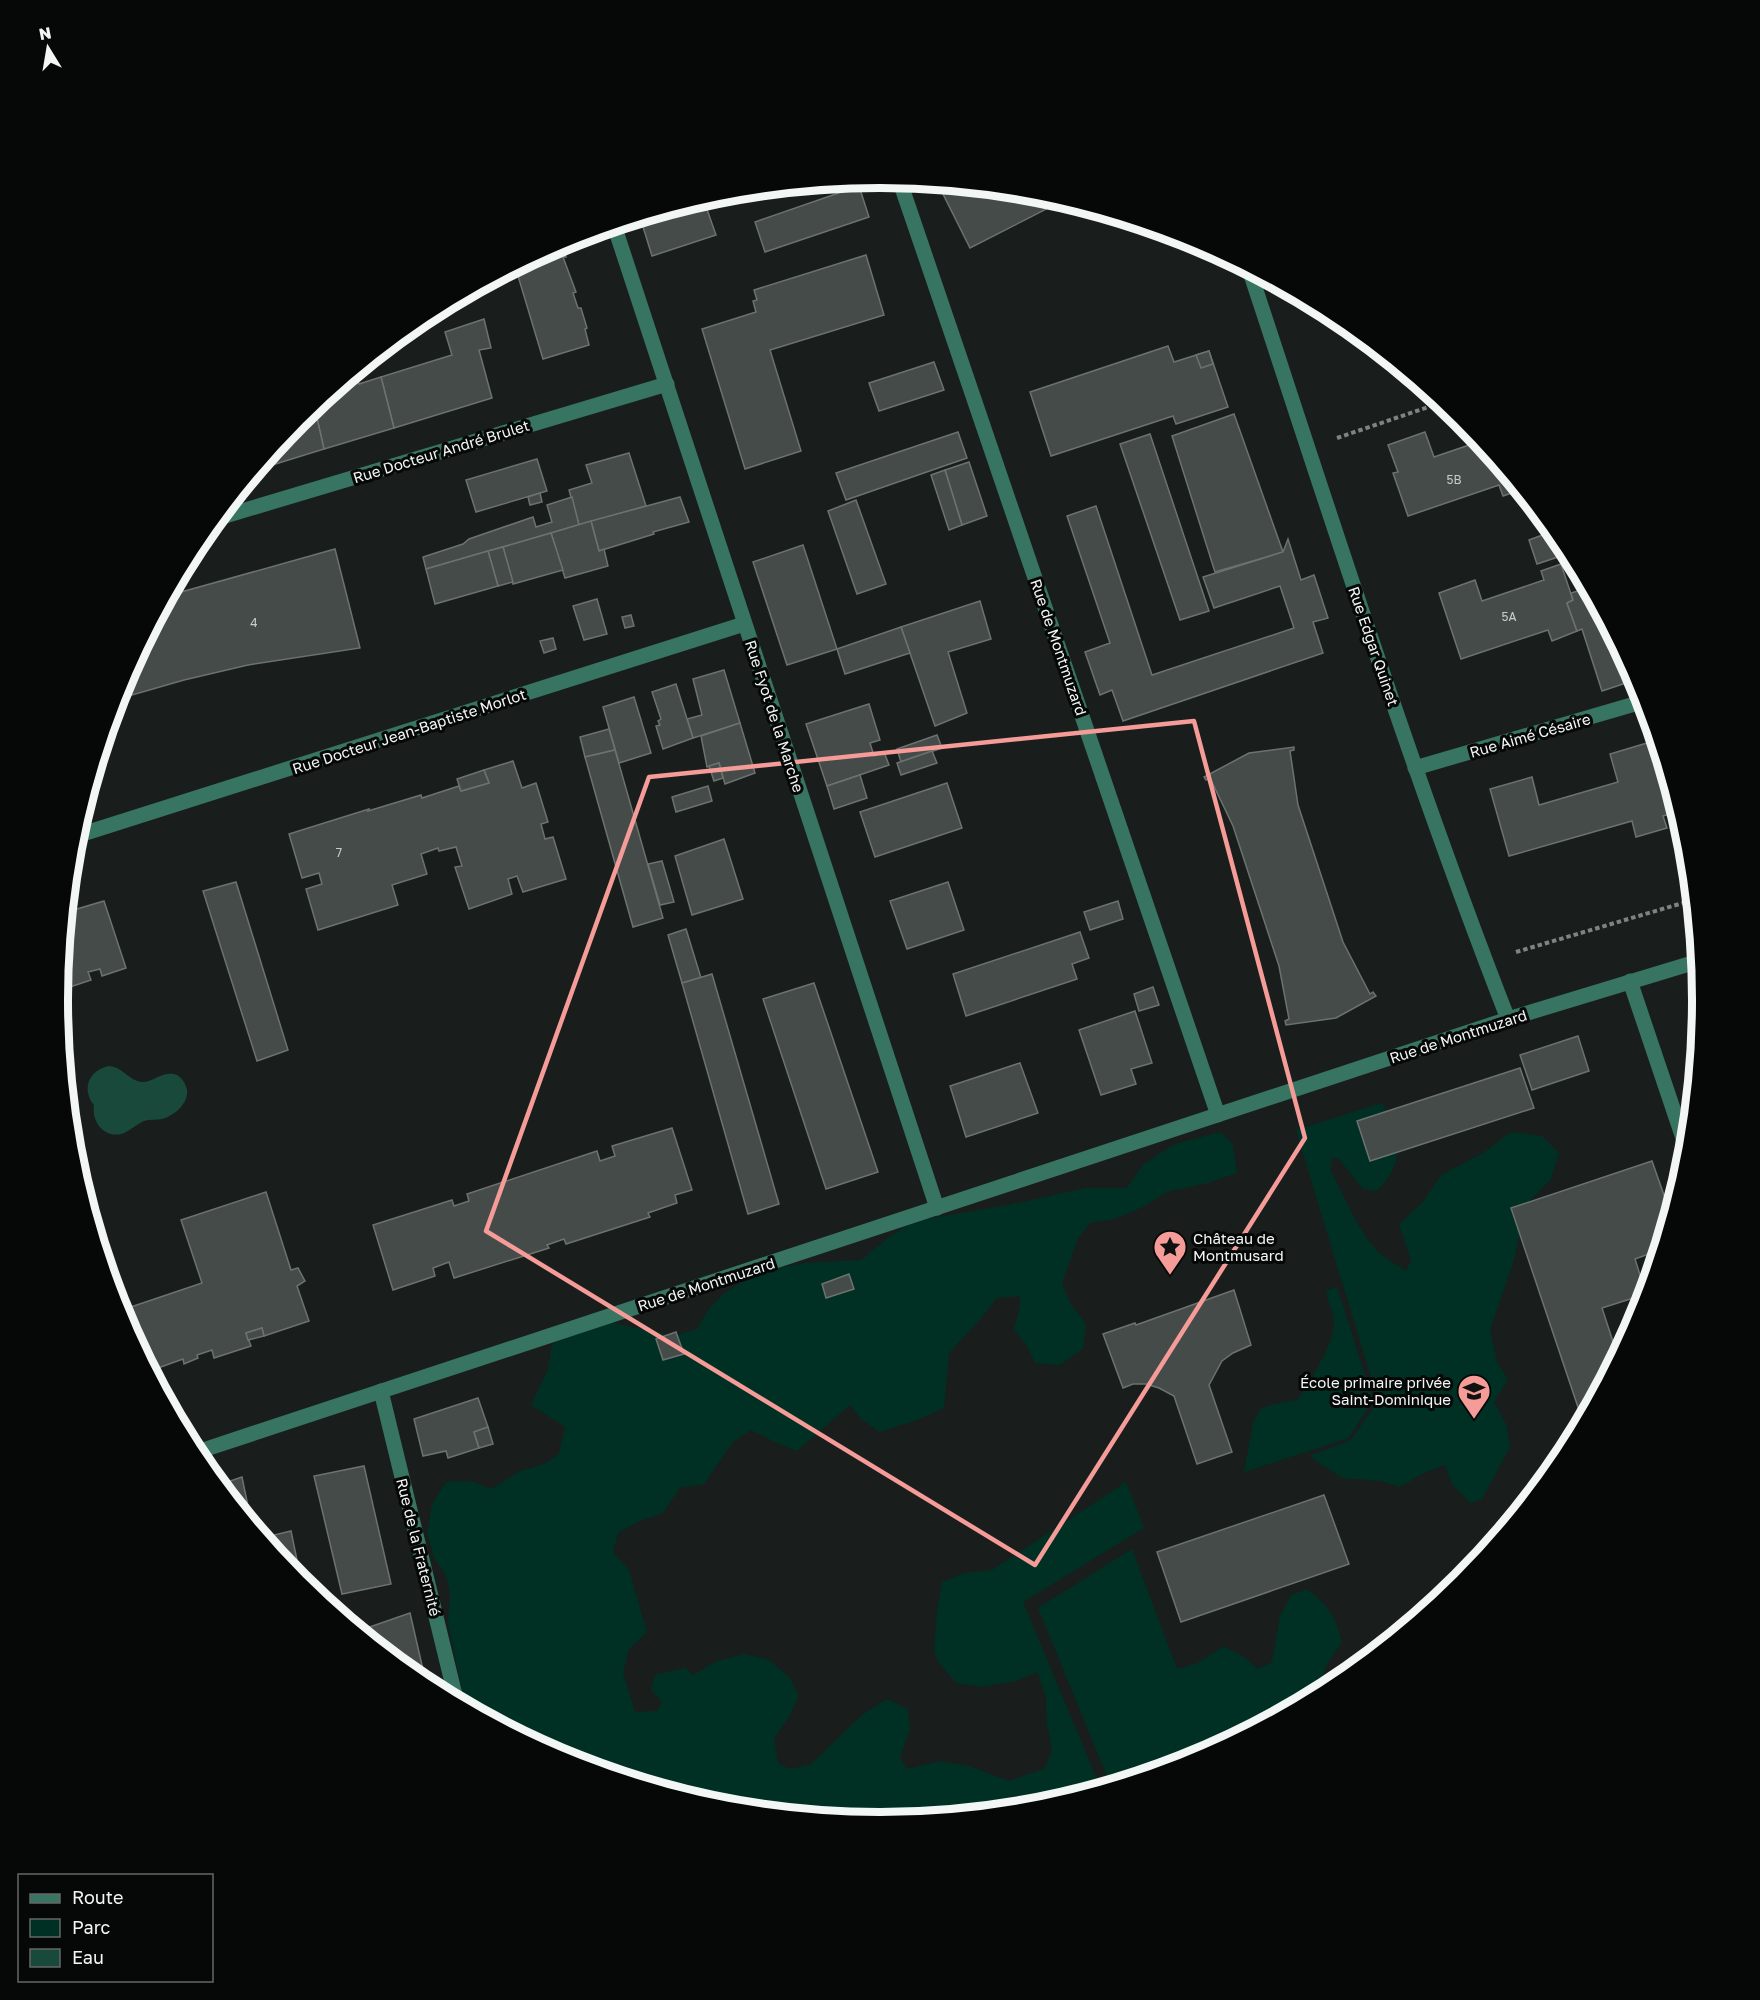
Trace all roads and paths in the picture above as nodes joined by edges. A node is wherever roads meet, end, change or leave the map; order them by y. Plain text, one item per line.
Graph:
1 (902, 188) edge
2 (616, 232) edge
3 (1253, 279) edge
4 (667, 384) junction
5 (1434, 405) edge
6 (1337, 438) dead end
7 (228, 515) edge
8 (744, 624) junction
9 (1636, 704) edge
10 (1415, 768) junction
11 (85, 834) edge
12 (1687, 902) edge
13 (1516, 952) dead end
14 (1691, 963) edge
15 (1630, 981) junction
16 (1508, 1019) junction
17 (1218, 1115) junction
18 (1681, 1133) edge
19 (937, 1208) junction
20 (381, 1391) junction
21 (203, 1450) edge
22 (455, 1692) edge

1 - 17 street, Rue de Montmuzard
2 - 4 street, Rue Fyot de la Marche
3 - 10 street, Rue Edgar Quinet
4 - 7 street, Rue Docteur André Brulet
4 - 8 street, Rue Fyot de la Marche
5 - 6 path
8 - 11 street, Rue Docteur Jean-Baptiste Morlot
8 - 19 street, Rue Fyot de la Marche
9 - 10 street, Rue Aimé Césaire
10 - 16 street, Rue Edgar Quinet
12 - 13 path
14 - 15 street, Rue de Montmuzard
15 - 16 street, Rue de Montmuzard
15 - 18 street
16 - 17 street, Rue de Montmuzard
17 - 19 street, Rue de Montmuzard
19 - 20 street, Rue de Montmuzard
20 - 21 street, Rue de Montmuzard
20 - 22 street, Rue de la Fraternité

